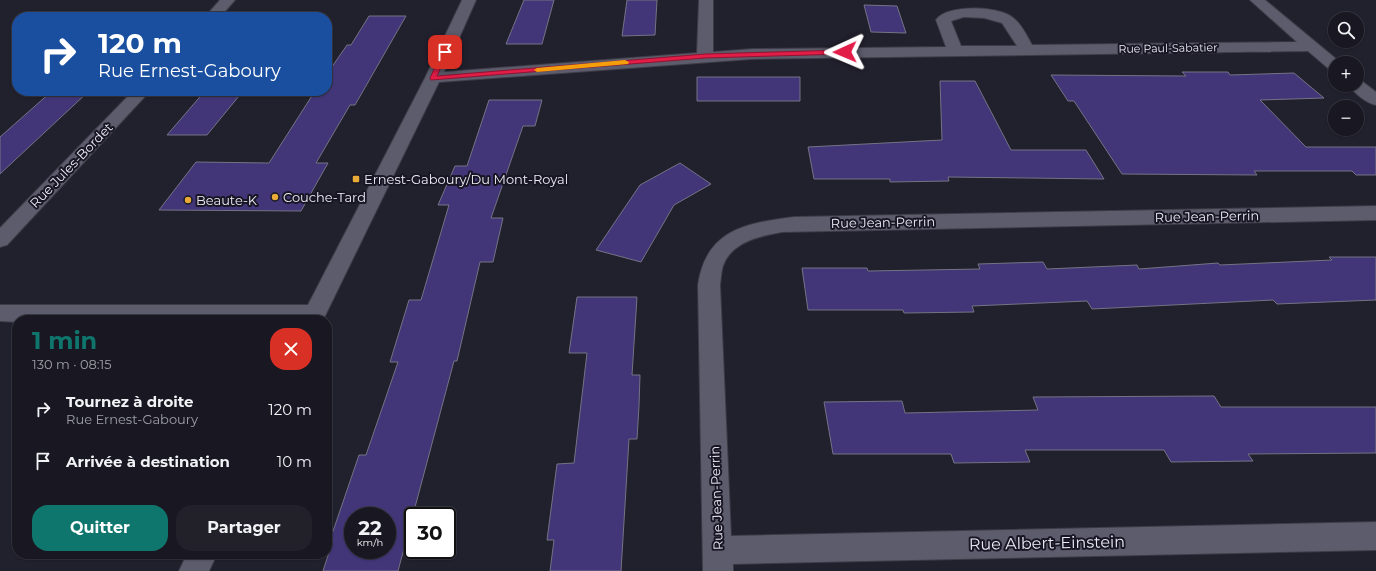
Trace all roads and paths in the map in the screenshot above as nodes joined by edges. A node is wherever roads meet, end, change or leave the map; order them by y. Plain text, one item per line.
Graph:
1 (228, 0) edge
2 (469, 0) edge
3 (706, 0) edge
4 (1256, 0) edge
5 (217, 12) edge
6 (1311, 46) junction
7 (1026, 49) junction
8 (954, 50) junction
9 (705, 56) junction
10 (1328, 60) edge
11 (433, 78) junction
12 (1364, 91) edge
13 (137, 96) edge
14 (1376, 100) edge
15 (1376, 213) edge
16 (0, 240) edge
17 (0, 313) edge
18 (157, 315) edge
19 (315, 315) edge
20 (1376, 536) edge
21 (200, 559) edge
22 (718, 561) edge
23 (194, 571) edge

1 - 5 street
2 - 11 street
3 - 9 street
4 - 6 street
6 - 7 street, Rue Paul-Sabatier
6 - 10 street
7 - 8 street, Rue Paul-Sabatier
7 - 8 street
8 - 9 street, Rue Paul-Sabatier
9 - 11 street, Rue Paul-Sabatier
11 - 19 street
12 - 14 street
13 - 16 street, Rue Jules-Bordet
15 - 22 street, Rue Jean-Perrin
17 - 18 street
20 - 22 street, Rue Albert-Einstein
21 - 23 street

